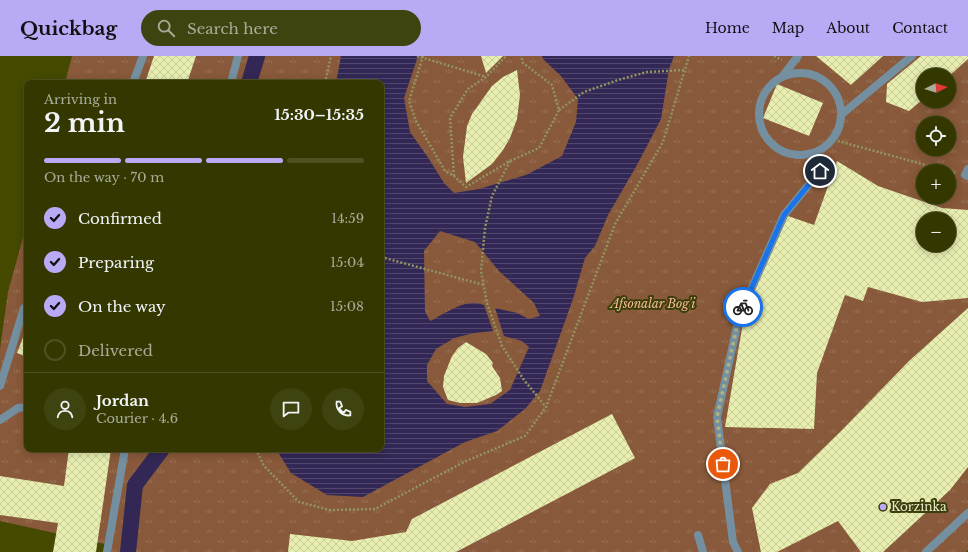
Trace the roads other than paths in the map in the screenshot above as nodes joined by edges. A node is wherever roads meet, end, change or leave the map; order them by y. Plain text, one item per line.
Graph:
1 (143, 56) edge
2 (238, 56) edge
3 (798, 56) edge
4 (912, 56) edge
5 (781, 77) junction
6 (134, 80) edge
7 (232, 80) edge
8 (842, 114) junction
9 (820, 171) dead end
10 (24, 308) edge
11 (0, 386) edge
12 (24, 407) edge
13 (0, 420) edge
14 (124, 452) edge
15 (968, 513) edge
16 (698, 535) dead end
17 (107, 552) edge
18 (703, 552) edge
19 (738, 552) edge
20 (926, 552) edge

1 - 6 lane
2 - 7 lane
3 - 5 lane
4 - 8 lane
5 - 8 lane
5 - 8 lane
9 - 19 lane
10 - 11 lane
12 - 13 lane
14 - 17 lane
15 - 20 lane
16 - 18 lane

